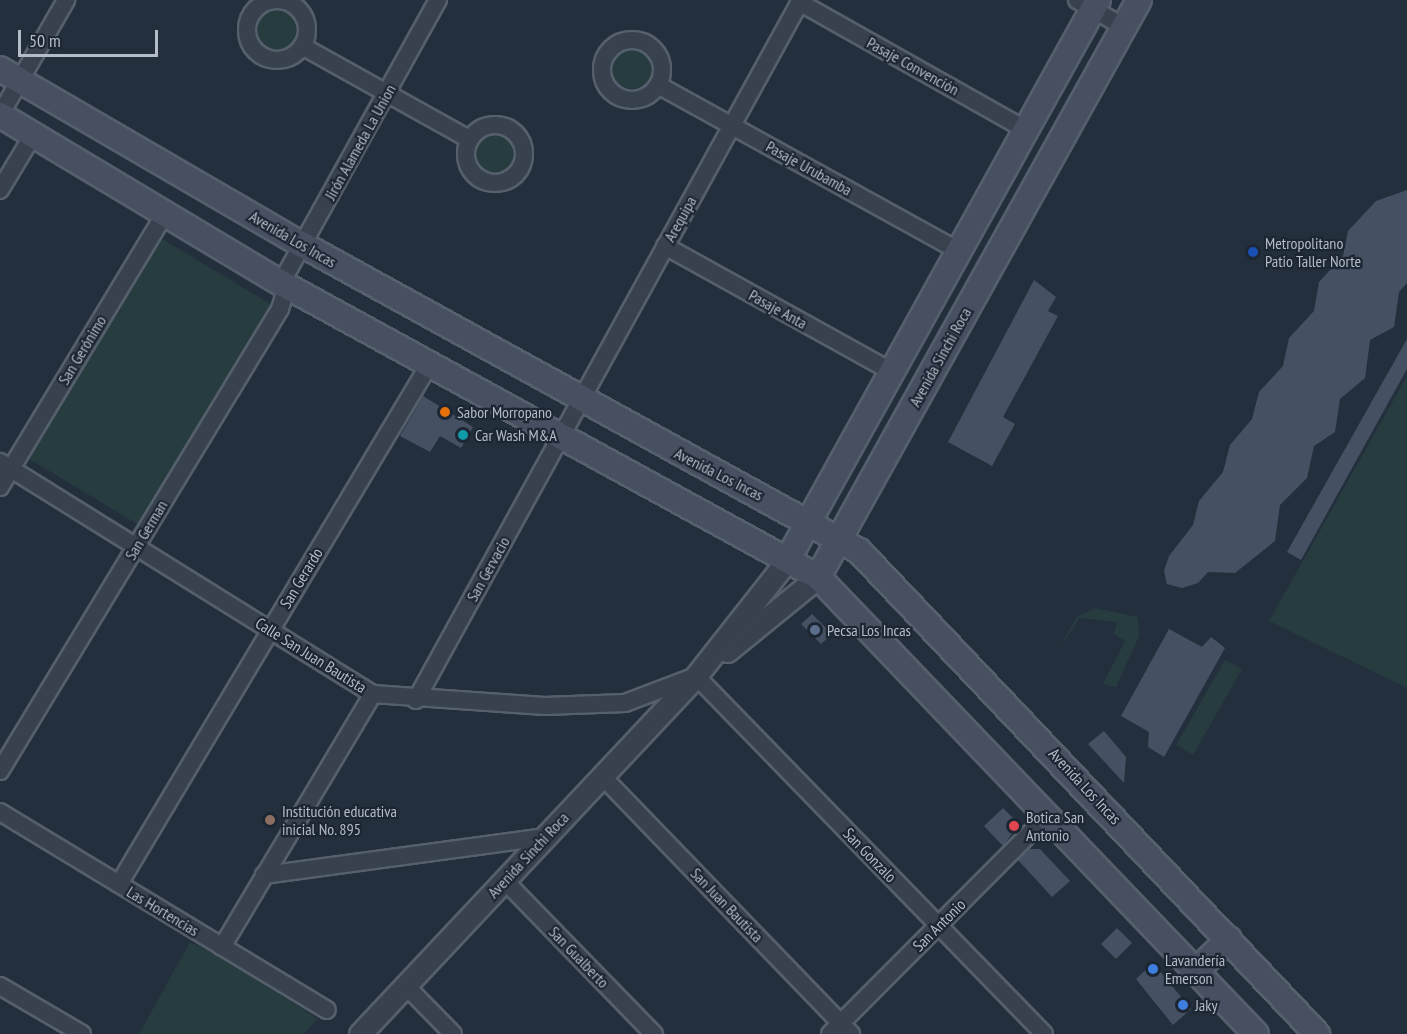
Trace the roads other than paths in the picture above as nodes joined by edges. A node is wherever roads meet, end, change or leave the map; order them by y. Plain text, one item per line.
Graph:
1 (66, 0) edge
2 (438, 0) edge
3 (1139, 0) edge
4 (800, 1) edge
5 (1089, 3) edge
6 (1124, 27) junction
7 (302, 46) dead end
8 (10, 75) edge
9 (658, 85) dead end
10 (387, 93) junction
11 (0, 115) edge
12 (732, 125) junction
13 (1026, 130) junction
14 (33, 135) junction
15 (469, 139) dead end
16 (0, 190) edge
17 (165, 214) junction
18 (303, 245) junction
19 (665, 246) junction
20 (959, 251) junction
21 (284, 285) junction
22 (429, 365) junction
23 (892, 372) junction
24 (581, 400) junction
25 (560, 438) junction
26 (6, 465) edge
27 (0, 487) edge
28 (809, 521) junction
29 (840, 538) junction
30 (136, 546) junction
31 (788, 559) junction
32 (818, 577) junction
33 (270, 630) junction
34 (696, 676) junction
35 (374, 694) junction
36 (416, 700) junction
37 (0, 771) edge
38 (602, 776) junction
39 (0, 812) edge
40 (1048, 814) junction
41 (545, 837) junction
42 (264, 875) junction
43 (504, 880) junction
44 (119, 884) junction
45 (938, 926) junction
46 (1229, 939) junction
47 (222, 946) junction
48 (1198, 969) junction
49 (0, 986) edge
50 (406, 986) junction
51 (327, 1010) dead end
52 (840, 1030) edge
53 (82, 1034) edge
54 (360, 1034) edge
55 (453, 1034) edge
56 (654, 1034) edge
57 (1044, 1034) edge
58 (1257, 1034) edge
59 (1317, 1034) edge

1 - 8 street
2 - 10 street, Jirón Alameda La Union
3 - 6 main road, Avenida Sinchi Roca
4 - 12 street, Arequipa
4 - 13 street, Pasaje Convención
5 - 6 street
5 - 13 main road, Avenida Sinchi Roca
6 - 29 main road, Avenida Sinchi Roca
7 - 10 street
8 - 11 street
8 - 18 main road, Avenida Los Incas
9 - 12 street, Pasaje Urubamba
10 - 15 street
10 - 18 street, Jirón Alameda La Union
11 - 14 main road
12 - 19 street, Arequipa
12 - 20 street, Pasaje Urubamba
13 - 20 main road, Avenida Sinchi Roca
14 - 16 street
14 - 17 main road
17 - 21 main road
17 - 26 street, San Gerónimo
18 - 21 street, Jirón Alameda La Union
18 - 24 main road, Avenida Los Incas
19 - 23 street, Pasaje Anta
19 - 24 street, Arequipa
20 - 23 main road, Avenida Sinchi Roca
21 - 22 main road
21 - 30 street, San German
22 - 25 main road
22 - 33 street, San Gerardo
23 - 28 main road, Avenida Sinchi Roca
24 - 25 street, Arequipa
24 - 28 main road, Avenida Los Incas
25 - 31 main road
25 - 36 street, San Gervacio
26 - 27 street, San Gerónimo
26 - 30 street, Calle San Juan Bautista
28 - 29 main road, Avenida Los Incas
28 - 31 main road, Avenida Sinchi Roca
29 - 32 main road, Avenida Sinchi Roca
29 - 46 main road, Avenida Los Incas
30 - 33 street, Calle San Juan Bautista
30 - 37 street, San German
31 - 32 main road
31 - 34 street, Avenida Sinchi Roca
32 - 34 street, Avenida Sinchi Roca
32 - 40 main road
33 - 35 street, Calle San Juan Bautista
33 - 44 street, San Gerardo
34 - 36 street, Calle San Juan Bautista
34 - 38 street, Avenida Sinchi Roca
34 - 45 street, San Gonzalo
35 - 36 street, Calle San Juan Bautista
35 - 42 street
38 - 41 street, Avenida Sinchi Roca
38 - 52 street, San Juan Bautista
39 - 44 street, Las Hortencias
40 - 45 street, San Antonio
40 - 48 main road
41 - 42 street
41 - 43 street, Avenida Sinchi Roca
42 - 47 street
43 - 50 street, Avenida Sinchi Roca
43 - 56 street, San Gualberto
44 - 47 street, Las Hortencias
45 - 52 street, San Antonio
45 - 57 street, San Gonzalo
46 - 48 main road
46 - 59 main road, Avenida Los Incas
47 - 51 street, Las Hortencias
48 - 58 main road
49 - 53 street
50 - 54 street, Avenida Sinchi Roca
50 - 55 street

